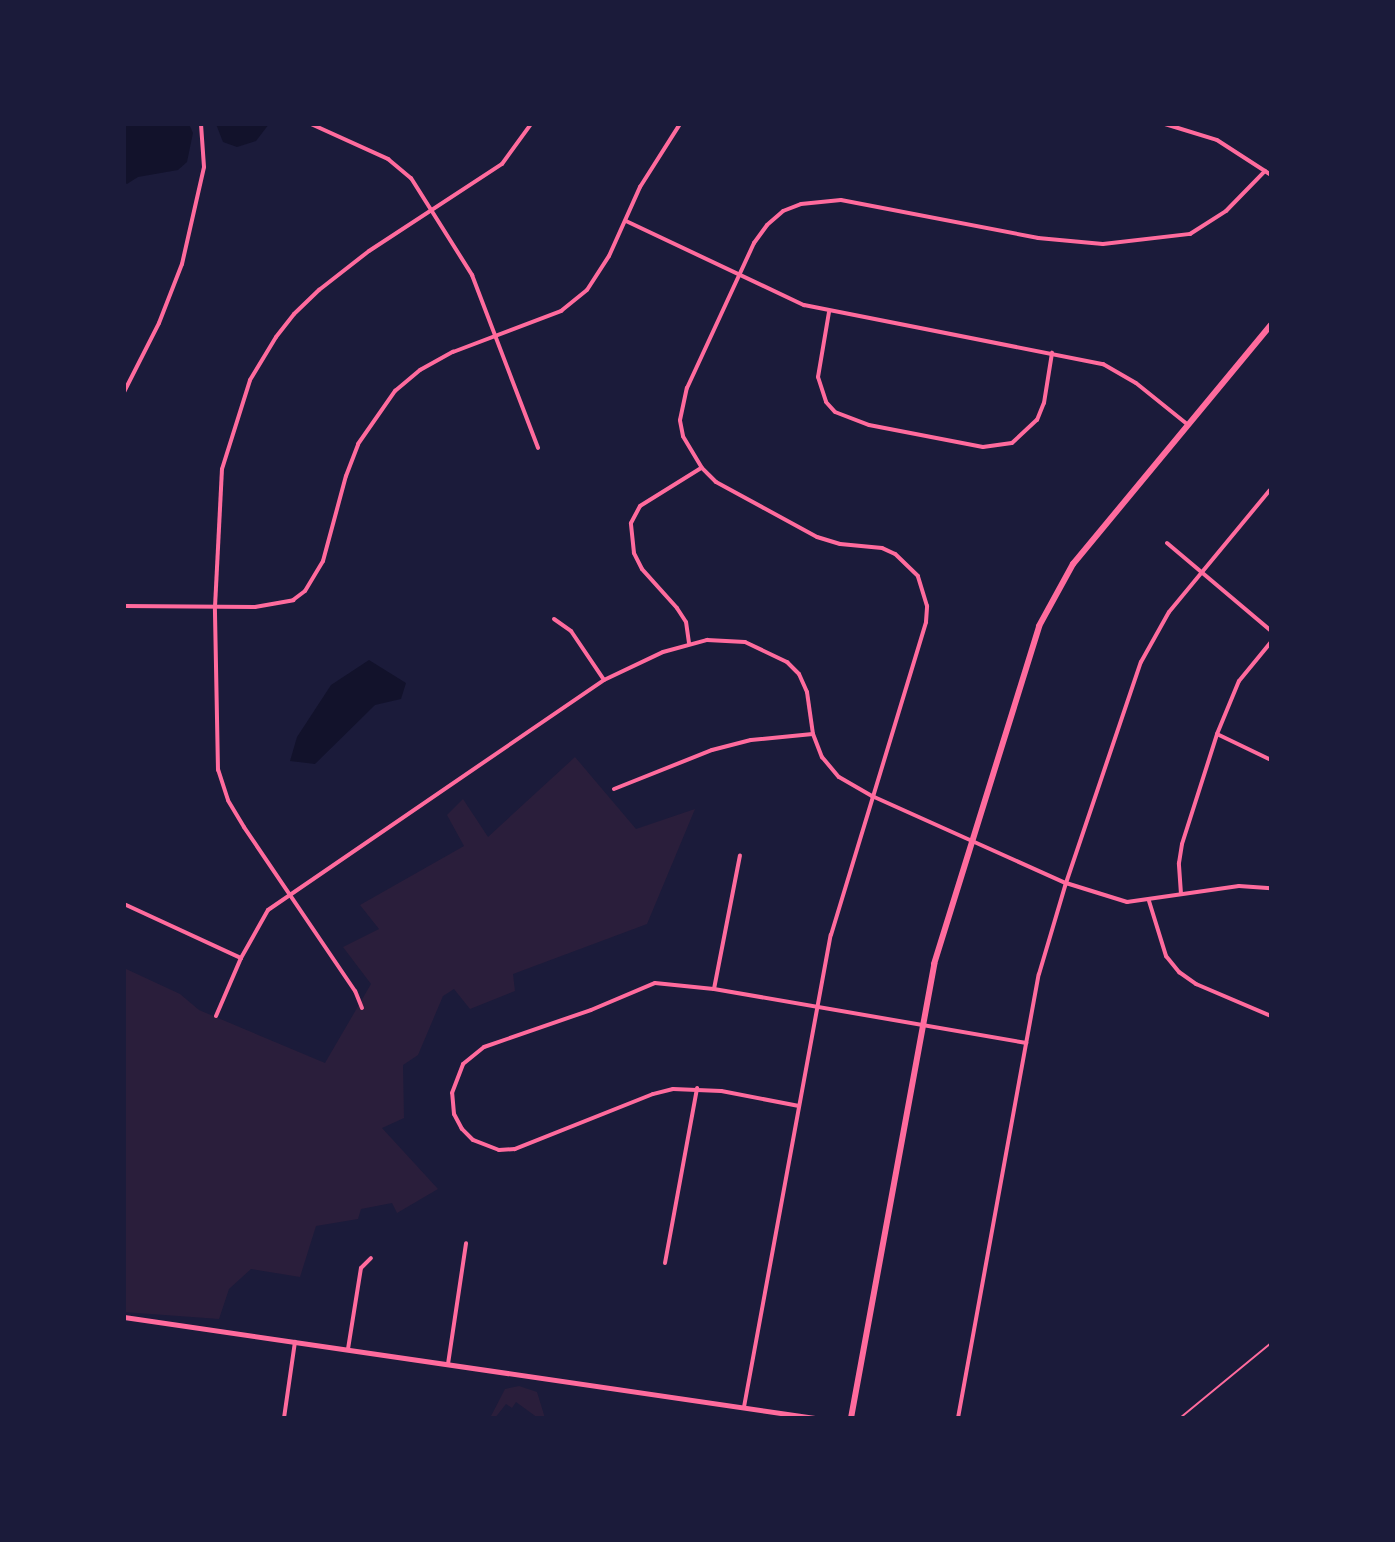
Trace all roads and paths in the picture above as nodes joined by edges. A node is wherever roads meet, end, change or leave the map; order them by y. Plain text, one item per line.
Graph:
1 (201, 124) edge
2 (311, 124) edge
3 (531, 124) edge
4 (680, 124) edge
5 (1165, 124) edge
6 (1265, 171) junction
7 (1271, 175) edge
8 (432, 213) junction
9 (625, 221) junction
10 (739, 275) junction
11 (829, 312) junction
12 (1271, 325) edge
13 (496, 336) junction
14 (1052, 353) junction
15 (124, 392) edge
16 (1187, 424) junction
17 (538, 448) dead end
18 (702, 468) junction
19 (1270, 490) edge
20 (1167, 543) dead end
21 (1202, 572) junction
22 (124, 606) edge
23 (215, 607) junction
24 (554, 619) dead end
25 (1271, 631) edge
26 (1271, 642) edge
27 (689, 643) junction
28 (604, 680) junction
29 (813, 734) junction
30 (1217, 734) junction
31 (1271, 760) edge
32 (614, 789) dead end
33 (872, 796) junction
34 (972, 841) junction
35 (740, 855) dead end
36 (1066, 883) junction
37 (1271, 888) edge
38 (1181, 894) junction
39 (289, 896) junction
40 (1149, 901) junction
41 (124, 904) edge
42 (241, 958) junction
43 (714, 989) junction
44 (362, 1008) dead end
45 (817, 1008) junction
46 (216, 1016) dead end
47 (1271, 1016) edge
48 (923, 1028) junction
49 (1026, 1043) junction
50 (697, 1088) junction
51 (799, 1106) junction
52 (466, 1243) dead end
53 (371, 1258) dead end
54 (665, 1263) dead end
55 (124, 1317) edge
56 (295, 1342) junction
57 (1271, 1343) edge
58 (348, 1349) junction
59 (448, 1364) junction
60 (744, 1407) junction
61 (284, 1418) edge
62 (815, 1418) edge
63 (851, 1418) edge
64 (958, 1418) edge
65 (1180, 1418) edge

1 - 15 street
2 - 8 street
3 - 8 street
4 - 9 street
5 - 6 street
6 - 7 street
6 - 10 street
8 - 13 street
8 - 23 street
9 - 10 street
9 - 13 street
10 - 11 street
10 - 18 street
11 - 14 street
11 - 14 street
12 - 16 main road
13 - 17 street
13 - 23 street
14 - 16 street
16 - 34 main road
18 - 27 street
18 - 33 street
19 - 21 street
20 - 21 street
21 - 25 street
21 - 36 street
22 - 23 street
23 - 39 street
24 - 28 street
26 - 30 street
27 - 28 street
27 - 29 street
28 - 39 street
29 - 32 street
29 - 33 street
30 - 31 street
30 - 38 street
33 - 34 street
33 - 45 street
34 - 36 street
34 - 48 main road
35 - 43 street
36 - 40 street
36 - 49 street
37 - 38 street
38 - 40 street
39 - 42 street
39 - 44 street
40 - 47 street
41 - 42 street
42 - 46 street
43 - 45 street
43 - 50 street
45 - 48 street
45 - 51 street
48 - 49 street
48 - 63 main road
49 - 64 street
50 - 51 street
50 - 54 street
51 - 60 street
52 - 59 street
53 - 58 street
55 - 56 street
56 - 58 street
56 - 61 street
57 - 65 path
58 - 59 street
59 - 60 street
60 - 62 street

